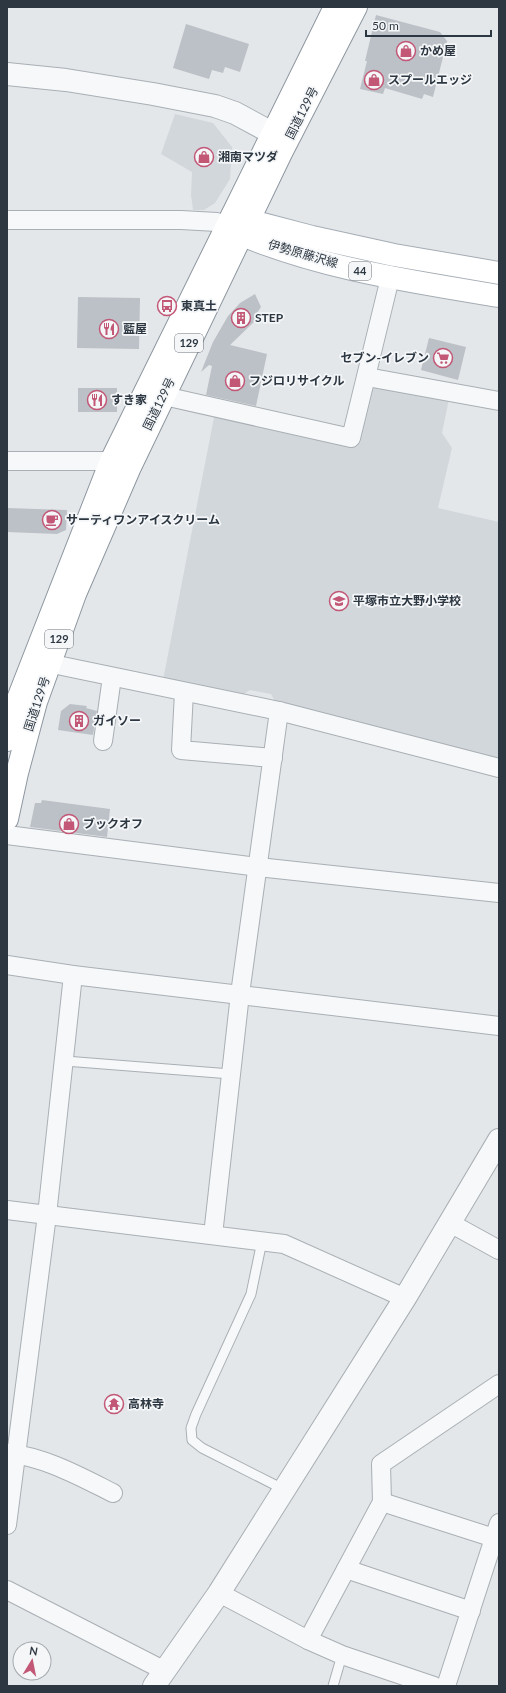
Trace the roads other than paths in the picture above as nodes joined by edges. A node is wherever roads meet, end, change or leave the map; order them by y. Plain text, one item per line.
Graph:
1 (335, 7) edge
2 (356, 7) edge
3 (7, 74) edge
4 (282, 133) junction
5 (7, 220) edge
6 (233, 224) junction
7 (499, 273) edge
8 (390, 278) junction
9 (499, 296) edge
10 (367, 377) junction
11 (154, 394) junction
12 (499, 401) edge
13 (7, 461) edge
14 (111, 461) junction
15 (42, 662) junction
16 (112, 677) junction
17 (184, 692) junction
18 (12, 704) edge
19 (279, 711) junction
20 (7, 740) edge
21 (103, 741) dead end
22 (273, 758) junction
23 (499, 768) edge
24 (7, 818) edge
25 (7, 835) edge
26 (258, 867) junction
27 (499, 893) edge
28 (7, 965) edge
29 (73, 976) junction
30 (240, 994) junction
31 (499, 1026) edge
32 (64, 1061) junction
33 (231, 1074) junction
34 (499, 1140) edge
35 (7, 1210) edge
36 (48, 1215) junction
37 (450, 1223) junction
38 (213, 1235) junction
39 (262, 1241) junction
40 (499, 1250) edge
41 (405, 1298) junction
42 (499, 1384) edge
43 (11, 1453) edge
44 (283, 1490) junction
45 (113, 1493) dead end
46 (382, 1502) junction
47 (7, 1525) edge
48 (496, 1531) edge
49 (346, 1568) junction
50 (7, 1590) edge
51 (219, 1593) junction
52 (471, 1611) junction
53 (308, 1640) junction
54 (342, 1655) junction
55 (159, 1679) edge
56 (333, 1686) edge
57 (434, 1686) edge
58 (446, 1686) edge

1 - 4 main road, 国道129号 / 129
2 - 4 main road, 国道129号 / 129
3 - 4 street
4 - 6 main road, 国道129号 / 129
4 - 6 main road, 国道129号 / 129
5 - 6 street
6 - 7 main road, 伊勢原藤沢線 / 44
6 - 8 main road, 伊勢原藤沢線 / 44
6 - 11 main road, 国道129号 / 129
8 - 9 main road, 伊勢原藤沢線 / 44
8 - 10 street
10 - 11 street
10 - 12 street
11 - 14 main road, 国道129号 / 129
11 - 15 main road, 国道129号 / 129
13 - 14 street
14 - 15 main road, 国道129号 / 129
15 - 16 street
15 - 18 main road, 国道129号 / 129
15 - 24 main road, 国道129号 / 129
16 - 17 street
16 - 21 street
17 - 19 street
17 - 22 street
18 - 20 main road, 国道129号 / 129
19 - 22 street
19 - 23 street
22 - 26 street
25 - 26 street
26 - 27 street
26 - 30 street
28 - 29 street
29 - 30 street
29 - 32 street
30 - 31 street
30 - 33 street
32 - 33 lane
32 - 36 street
33 - 38 street
34 - 37 street
35 - 36 street
36 - 38 street
36 - 43 street
37 - 40 street
37 - 41 street
38 - 39 street
39 - 41 street
39 - 44 lane
41 - 44 street
42 - 46 street
43 - 45 street
43 - 47 street
44 - 51 street
46 - 48 street
46 - 49 street
48 - 52 street
49 - 52 street
49 - 53 street
50 - 55 street
51 - 53 street
51 - 55 street
52 - 58 street
53 - 54 street
54 - 56 lane
54 - 57 street

